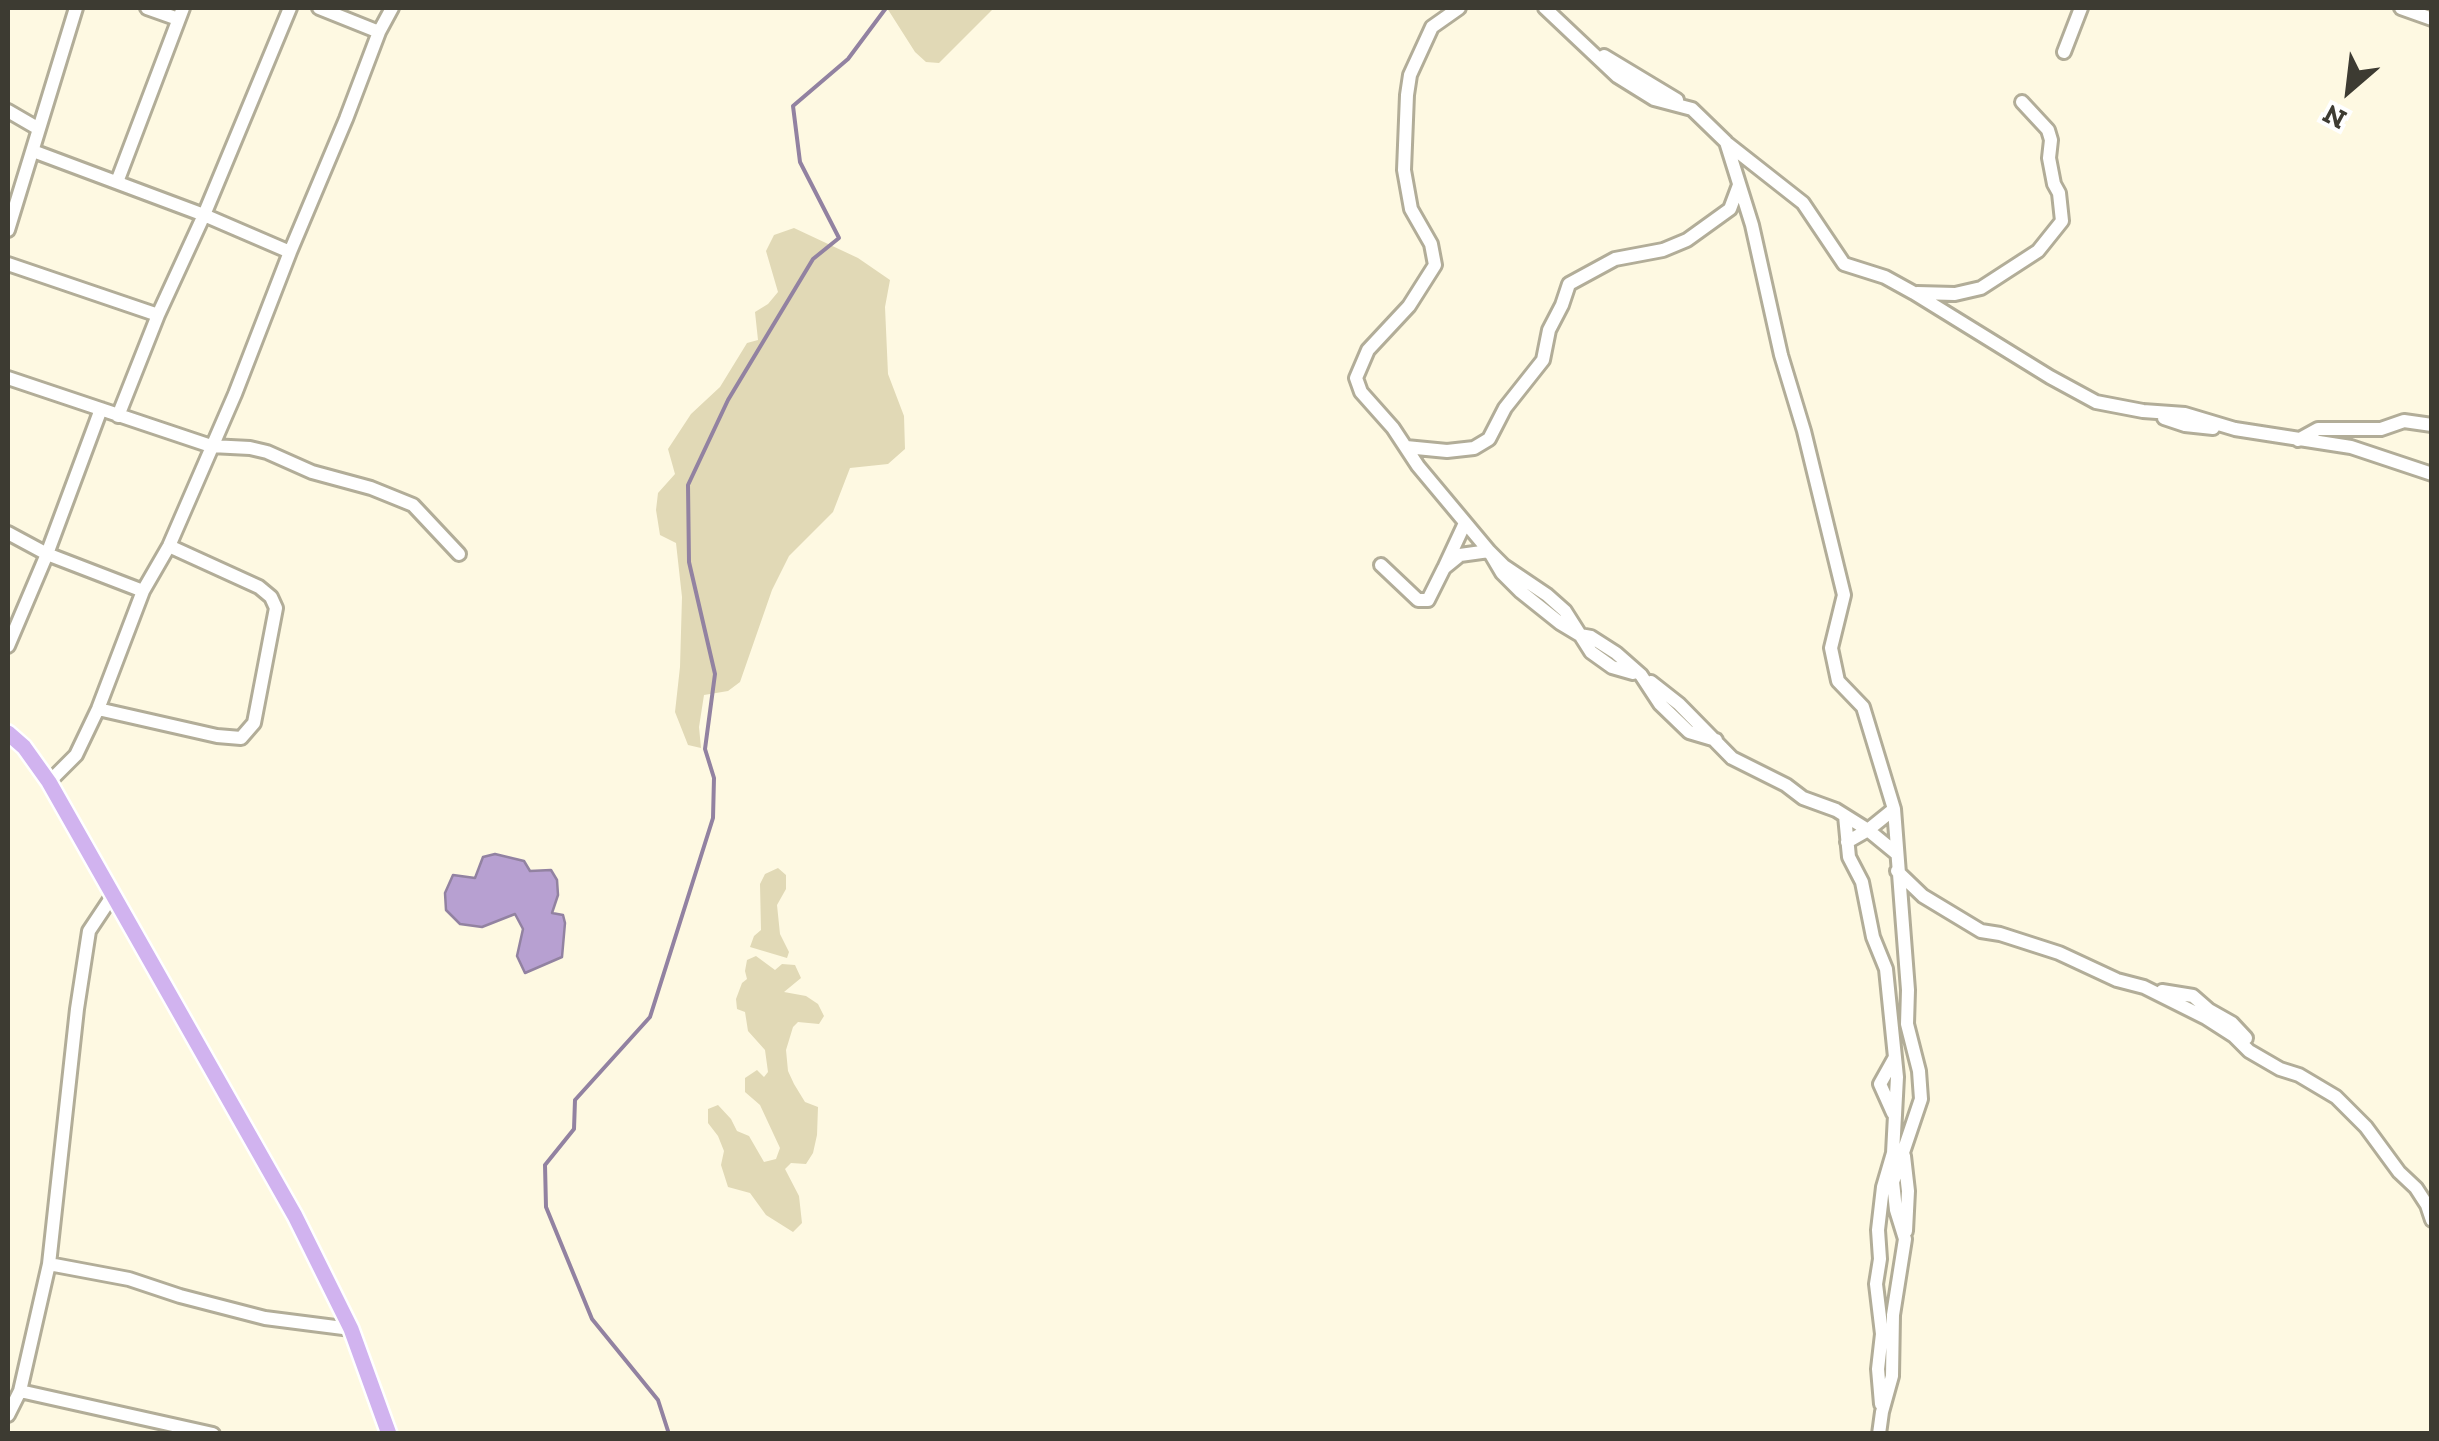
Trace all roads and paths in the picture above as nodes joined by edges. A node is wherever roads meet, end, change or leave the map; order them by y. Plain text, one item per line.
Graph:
1 (76, 8) edge
2 (147, 8) edge
3 (290, 8) edge
4 (318, 8) edge
5 (392, 8) edge
6 (1459, 8) edge
7 (1545, 8) edge
8 (2081, 8) edge
9 (2401, 8) edge
10 (181, 13) edge
11 (2432, 19) edge
12 (379, 32) junction
13 (2064, 52) dead end
14 (2022, 102) dead end
15 (8, 110) edge
16 (40, 129) junction
17 (1726, 142) junction
18 (33, 151) junction
19 (116, 182) junction
20 (1739, 185) junction
21 (204, 215) junction
22 (8, 230) edge
23 (290, 252) junction
24 (8, 264) edge
25 (1914, 293) junction
26 (158, 316) junction
27 (8, 378) edge
28 (101, 409) junction
29 (118, 416) junction
30 (2432, 424) edge
31 (2298, 440) junction
32 (211, 446) junction
33 (1406, 447) junction
34 (2432, 474) edge
35 (1466, 523) junction
36 (8, 534) edge
37 (169, 546) junction
38 (1489, 552) junction
39 (47, 554) junction
40 (459, 554) dead end
41 (1381, 565) dead end
42 (1444, 568) junction
43 (143, 591) junction
44 (8, 646) edge
45 (98, 709) junction
46 (8, 733) edge
47 (49, 782) junction
48 (1894, 809) junction
49 (1846, 816) junction
50 (1868, 830) junction
51 (1848, 842) junction
52 (1896, 853) junction
53 (1897, 870) junction
54 (113, 895) junction
55 (2429, 1207) edge
56 (2432, 1220) edge
57 (49, 1264) junction
58 (351, 1329) junction
59 (20, 1390) junction
60 (1882, 1412) junction
61 (8, 1415) edge
62 (213, 1434) edge
63 (389, 1434) edge
64 (1878, 1434) edge

1 - 16 street
2 - 10 street
3 - 21 street
4 - 12 street
5 - 12 street
6 - 33 street
7 - 17 street
8 - 13 street
9 - 11 street
10 - 19 street
12 - 23 street
14 - 25 street
15 - 16 street
16 - 18 street
17 - 20 street
17 - 25 street
18 - 19 street
18 - 22 street
19 - 21 street
20 - 33 street
20 - 48 street
21 - 23 street
21 - 26 street
23 - 32 street
24 - 26 street
25 - 31 street
26 - 29 street
27 - 28 street
28 - 29 street
28 - 39 street
29 - 32 street
30 - 31 street
31 - 34 street
32 - 37 street
32 - 40 street
33 - 35 street
35 - 38 street
35 - 42 street
36 - 39 street
37 - 43 street
37 - 45 street
38 - 42 street
38 - 49 street
39 - 43 street
39 - 44 street
41 - 42 street
43 - 45 street
45 - 47 street
46 - 47 main road
47 - 54 main road
48 - 50 street
48 - 52 street
49 - 50 street
49 - 51 street
50 - 51 street
50 - 52 street
51 - 60 street
52 - 53 street
53 - 55 street
53 - 60 street
54 - 57 street
54 - 58 main road
55 - 56 street
57 - 58 street
57 - 59 street
58 - 63 main road
59 - 61 street
59 - 62 street
60 - 64 street

